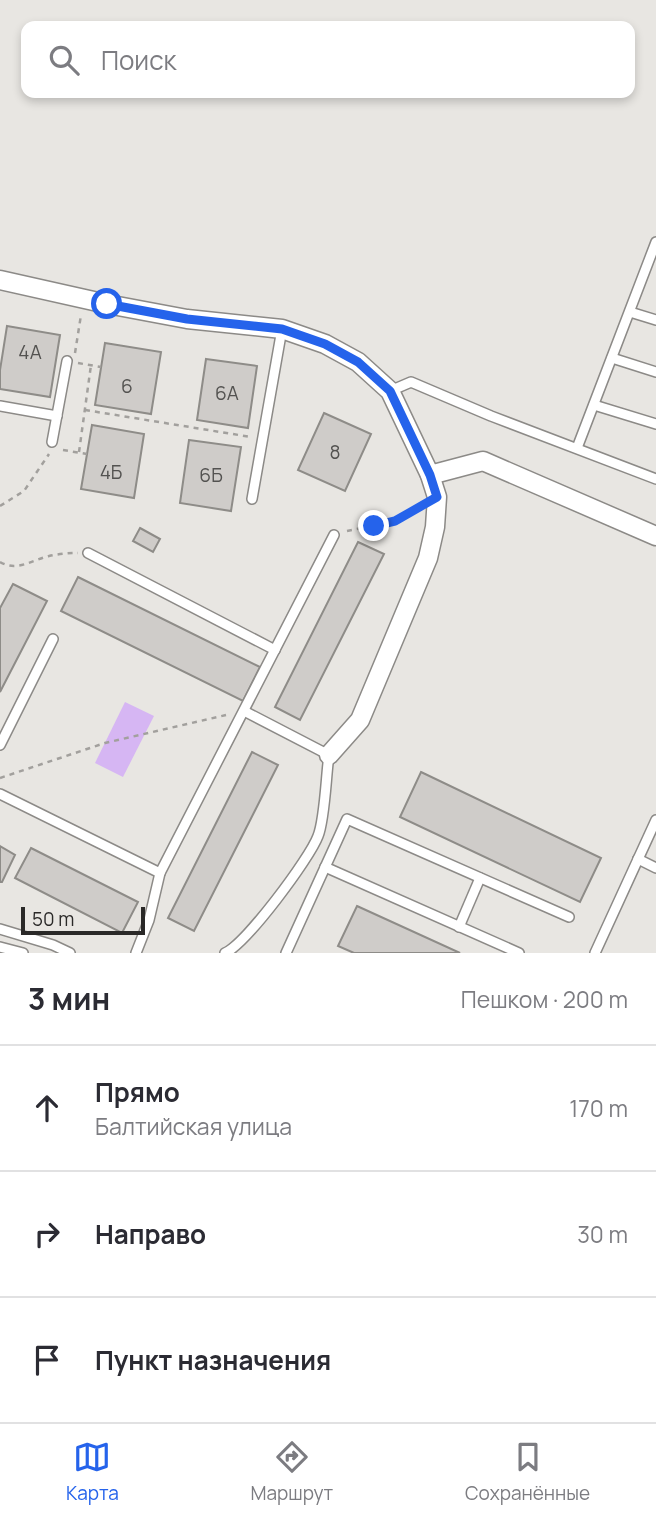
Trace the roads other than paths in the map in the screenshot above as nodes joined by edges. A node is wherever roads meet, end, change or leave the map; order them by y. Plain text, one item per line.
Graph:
1 (656, 242) edge
2 (652, 266) edge
3 (0, 280) edge
4 (630, 312) junction
5 (656, 320) edge
6 (282, 329) junction
7 (612, 358) junction
8 (67, 361) dead end
9 (656, 372) edge
10 (390, 391) junction
11 (594, 405) junction
12 (0, 406) edge
13 (57, 416) junction
14 (656, 424) edge
15 (52, 445) road end
16 (577, 448) junction
17 (430, 475) junction
18 (656, 479) edge
19 (252, 499) dead end
20 (334, 535) road end
21 (656, 536) edge
22 (88, 553) road end
23 (53, 639) dead end
24 (275, 650) junction
25 (244, 711) junction
26 (0, 746) edge
27 (329, 755) junction
28 (0, 794) edge
29 (656, 820) edge
30 (638, 859) junction
31 (325, 867) junction
32 (656, 868) edge
33 (160, 873) junction
34 (480, 878) junction
35 (569, 917) dead end
36 (459, 927) junction
37 (0, 929) edge
38 (0, 947) edge
39 (23, 953) edge
40 (70, 953) edge
41 (136, 953) edge
42 (225, 953) edge
43 (286, 953) edge
44 (519, 953) edge
45 (595, 953) edge

1 - 2 lane
2 - 4 lane
3 - 6 street
4 - 5 lane
4 - 7 lane
6 - 10 street
6 - 19 lane
7 - 9 lane
7 - 11 lane
8 - 13 lane
10 - 16 lane
10 - 17 street
11 - 14 lane
11 - 16 lane
12 - 13 lane
13 - 15 lane
16 - 18 lane
17 - 21 street
17 - 27 street
20 - 24 lane
22 - 24 lane
23 - 26 lane
24 - 25 lane
25 - 27 lane
25 - 33 lane
27 - 42 lane
28 - 33 lane
29 - 30 lane
30 - 32 lane
30 - 45 lane
31 - 34 lane
31 - 36 lane
31 - 43 lane
33 - 41 lane
34 - 35 lane
34 - 36 lane
36 - 44 lane
37 - 40 lane
38 - 39 lane

